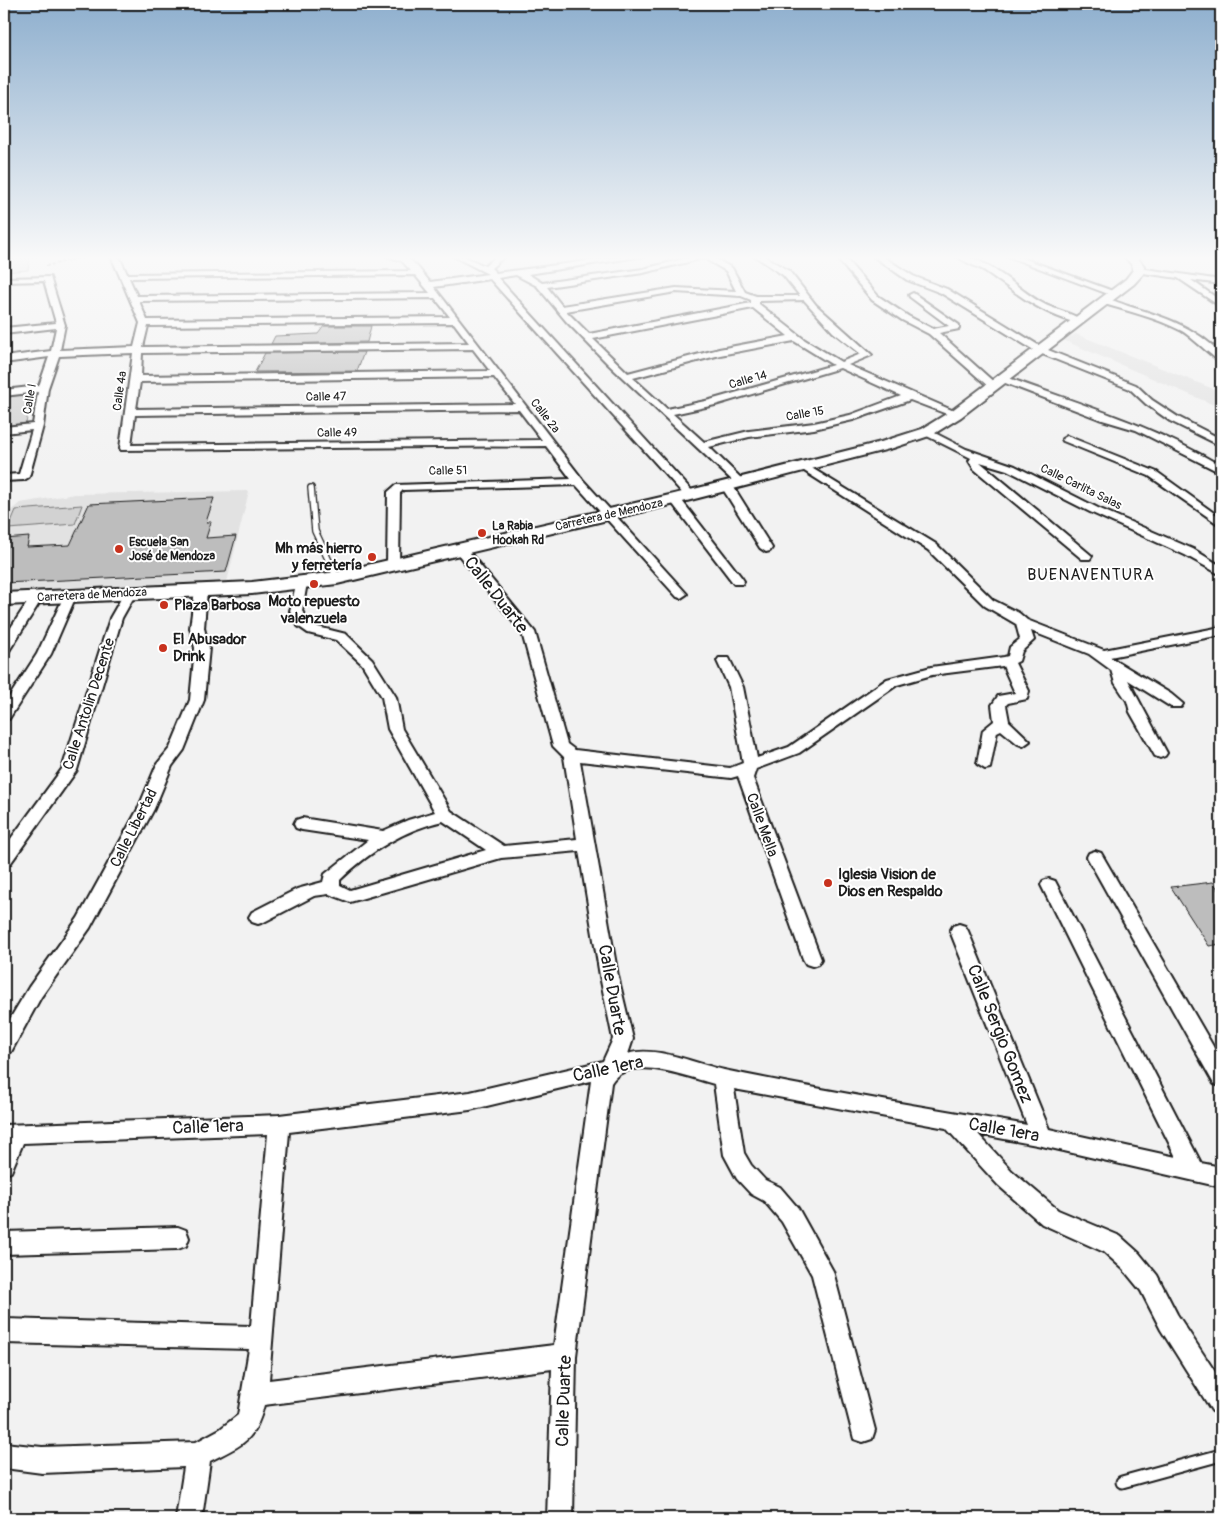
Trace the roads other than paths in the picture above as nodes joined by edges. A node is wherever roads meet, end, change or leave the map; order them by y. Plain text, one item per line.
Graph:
1 (42, 327) edge
2 (61, 327) edge
3 (143, 327) edge
4 (460, 327) edge
5 (536, 327) edge
6 (578, 327) edge
7 (639, 327) edge
8 (782, 327) edge
9 (834, 327) edge
10 (922, 327) edge
11 (956, 327) edge
12 (1003, 327) edge
13 (1068, 327) edge
14 (1178, 327) edge
15 (4, 331) edge
16 (932, 332) junction
17 (588, 338) junction
18 (794, 338) junction
19 (476, 346) junction
20 (1212, 346) junction
21 (138, 350) junction
22 (1040, 350) junction
23 (1221, 350) edge
24 (55, 353) junction
25 (1221, 359) edge
26 (4, 360) edge
27 (838, 366) junction
28 (497, 374) junction
29 (628, 376) junction
30 (136, 379) junction
31 (998, 382) junction
32 (43, 388) junction
33 (4, 393) edge
34 (909, 397) junction
35 (523, 407) junction
36 (130, 412) junction
37 (664, 413) junction
38 (956, 414) junction
39 (38, 426) junction
40 (4, 430) edge
41 (927, 432) junction
42 (1067, 440) dead end
43 (551, 443) junction
44 (1221, 443) edge
45 (124, 446) joint
46 (702, 446) junction
47 (979, 457) junction
48 (805, 467) junction
49 (1221, 470) edge
50 (4, 478) edge
51 (579, 482) junction
52 (733, 484) junction
53 (312, 488) dead end
54 (682, 497) junction
55 (608, 515) junction
56 (1221, 523) edge
57 (766, 548) dead end
58 (461, 550) junction
59 (1086, 556) dead end
60 (393, 566) junction
61 (1221, 571) edge
62 (337, 578) junction
63 (738, 581) dead end
64 (301, 584) junction
65 (201, 590) junction
66 (130, 593) junction
67 (681, 594) dead end
68 (70, 596) junction
69 (38, 597) junction
70 (4, 599) edge
71 (1022, 623) junction
72 (1221, 631) edge
73 (4, 648) edge
74 (1092, 651) junction
75 (724, 660) dead end
76 (1007, 661) junction
77 (1118, 670) junction
78 (1176, 704) dead end
79 (4, 716) edge
80 (1002, 722) junction
81 (1023, 741) dead end
82 (1160, 753) dead end
83 (570, 755) junction
84 (751, 764) junction
85 (985, 764) dead end
86 (444, 814) junction
87 (302, 824) dead end
88 (385, 837) junction
89 (587, 844) junction
90 (501, 852) junction
91 (1095, 857) dead end
92 (4, 860) edge
93 (1049, 885) dead end
94 (332, 888) junction
95 (258, 917) dead end
96 (959, 932) dead end
97 (812, 959) dead end
98 (4, 1046) edge
99 (610, 1068) junction
100 (723, 1078) junction
101 (1221, 1078) edge
102 (952, 1121) junction
103 (278, 1124) junction
104 (10, 1134) edge
105 (1042, 1137) junction
106 (4, 1165) edge
107 (1194, 1171) junction
108 (1221, 1177) edge
109 (178, 1238) dead end
110 (4, 1243) edge
111 (4, 1331) edge
112 (262, 1338) junction
113 (564, 1356) junction
114 (255, 1394) junction
115 (1221, 1402) edge
116 (863, 1430) dead end
117 (198, 1454) junction
118 (1221, 1455) edge
119 (4, 1456) edge
120 (1122, 1482) dead end
121 (189, 1518) edge
122 (560, 1518) edge

1 - 15 street
2 - 24 street, Calle I
3 - 21 street, Calle 4a
4 - 19 street, Calle 2a
5 - 54 street
6 - 17 street
7 - 17 street
8 - 18 street
9 - 27 street, Calle 14
10 - 16 street
11 - 16 street
12 - 22 street
13 - 22 street, Carretera de Mendoza
14 - 20 street
16 - 31 street
17 - 29 street
18 - 27 street
18 - 29 street
19 - 21 street
19 - 28 street, Calle 2a
20 - 23 street
20 - 25 street
21 - 24 street
21 - 30 street, Calle 4a
22 - 31 street, Carretera de Mendoza
22 - 44 street
24 - 26 street
24 - 32 street, Calle I
27 - 34 street
27 - 37 street, Calle 14
28 - 30 street
28 - 35 street, Calle 2a
29 - 37 street
30 - 36 street, Calle 4a
31 - 38 street, Carretera de Mendoza
31 - 49 street
32 - 33 street
32 - 39 street, Calle I
34 - 38 street
34 - 46 street, Calle 15
35 - 36 street, Calle 47
35 - 43 street, Calle 2a
36 - 45 street, Calle 4a
37 - 46 street
38 - 41 street, Carretera de Mendoza
39 - 40 street
39 - 50 street, Calle I
41 - 47 street, Calle Carlita Salas
41 - 48 street, Carretera de Mendoza
42 - 56 street
43 - 45 street, Calle 49
43 - 51 street, Calle 2a
46 - 52 street
47 - 59 street
47 - 61 street, Calle Carlita Salas
48 - 52 street, Carretera de Mendoza
48 - 71 street
51 - 55 street, Calle 2a
51 - 60 street, Calle 51
52 - 54 street, Carretera de Mendoza
52 - 57 street
53 - 62 lane
54 - 55 street, Carretera de Mendoza
54 - 63 street
55 - 58 street, Carretera de Mendoza
55 - 67 street, Calle 2a
58 - 60 street, Carretera de Mendoza
58 - 83 street, Calle Duarte
60 - 62 street, Carretera de Mendoza
62 - 64 street, Carretera de Mendoza
64 - 65 street, Carretera de Mendoza
64 - 86 street
65 - 66 street, Carretera de Mendoza
65 - 98 street, Calle Libertad
66 - 68 street, Carretera de Mendoza
66 - 92 street, Calle Antolin Decente
68 - 69 street, Carretera de Mendoza
68 - 79 street
69 - 70 street, Carretera de Mendoza
69 - 73 street
71 - 74 street
71 - 76 street
72 - 74 street
74 - 77 street
75 - 84 street, Calle Mella
76 - 80 street
76 - 84 street
77 - 78 street
77 - 82 street
80 - 81 street
80 - 85 street
83 - 84 street
83 - 89 street, Calle Duarte
84 - 97 street, Calle Mella
86 - 88 street
86 - 90 street
87 - 88 street
88 - 94 street
89 - 90 street
89 - 99 street, Calle Duarte
90 - 94 street
91 - 101 street
93 - 107 street
94 - 95 street
96 - 105 street, Calle Sergio Gomez
99 - 100 street, Calle 1era
99 - 103 street, Calle 1era
99 - 113 street, Calle Duarte
100 - 102 street, Calle 1era
100 - 116 street
102 - 105 street, Calle 1era
102 - 115 street
103 - 104 street, Calle 1era
103 - 112 street
104 - 106 street
105 - 107 street, Calle 1era
107 - 108 street, Calle 1era
109 - 110 street
111 - 112 street
112 - 114 street
113 - 114 street
113 - 122 street, Calle Duarte
114 - 117 street
117 - 119 street
117 - 121 street
118 - 120 lane

